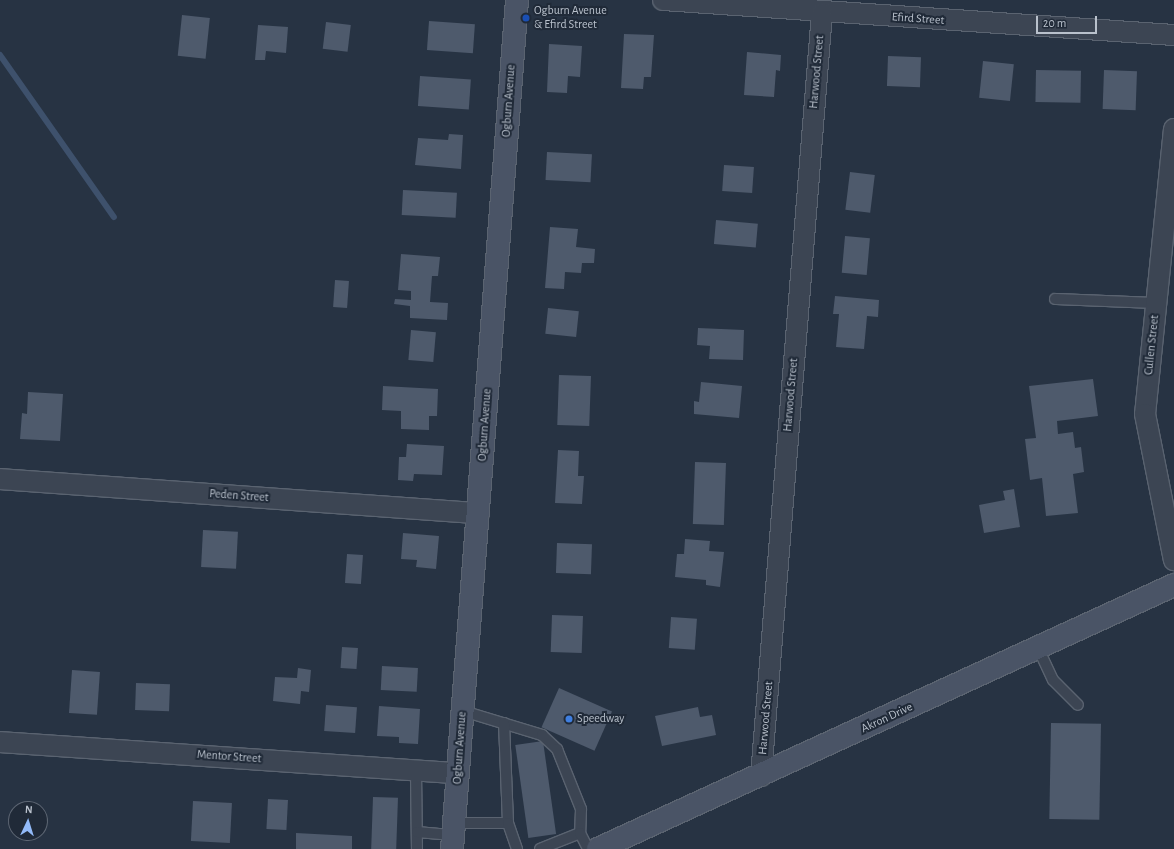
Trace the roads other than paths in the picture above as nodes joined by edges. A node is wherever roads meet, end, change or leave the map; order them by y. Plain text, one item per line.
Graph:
1 (517, 0) edge
2 (663, 0) edge
3 (822, 13) junction
4 (1174, 35) edge
5 (1174, 129) edge
6 (1055, 299) dead end
7 (1156, 303) junction
8 (0, 479) edge
9 (479, 513) junction
10 (1174, 560) edge
11 (1174, 585) edge
12 (1038, 648) junction
13 (1078, 705) dead end
14 (463, 711) junction
15 (504, 723) junction
16 (0, 742) edge
17 (416, 770) junction
18 (458, 773) junction
19 (761, 776) junction
20 (508, 823) junction
21 (417, 832) junction
22 (580, 833) junction
23 (453, 835) edge
24 (417, 849) edge
25 (517, 849) edge
26 (540, 849) edge
27 (588, 849) edge
28 (598, 849) edge

1 - 9 street, Ogburn Avenue
2 - 3 street, Efird Street
3 - 4 street, Efird Street
3 - 19 street, Harwood Street
5 - 7 street, Cullen Street
6 - 7 lane
7 - 10 street, Cullen Street
8 - 9 street, Peden Street
9 - 14 street, Ogburn Avenue
11 - 12 street, Akron Drive
12 - 13 lane
12 - 19 street, Akron Drive
14 - 15 lane
14 - 18 street, Ogburn Avenue
15 - 20 lane
15 - 22 lane
16 - 17 street, Mentor Street
17 - 18 street, Mentor Street
17 - 21 lane
18 - 23 street, Ogburn Avenue
19 - 28 street, Akron Drive
20 - 23 lane
20 - 25 lane
21 - 23 lane
21 - 24 lane
22 - 26 lane
22 - 27 lane

